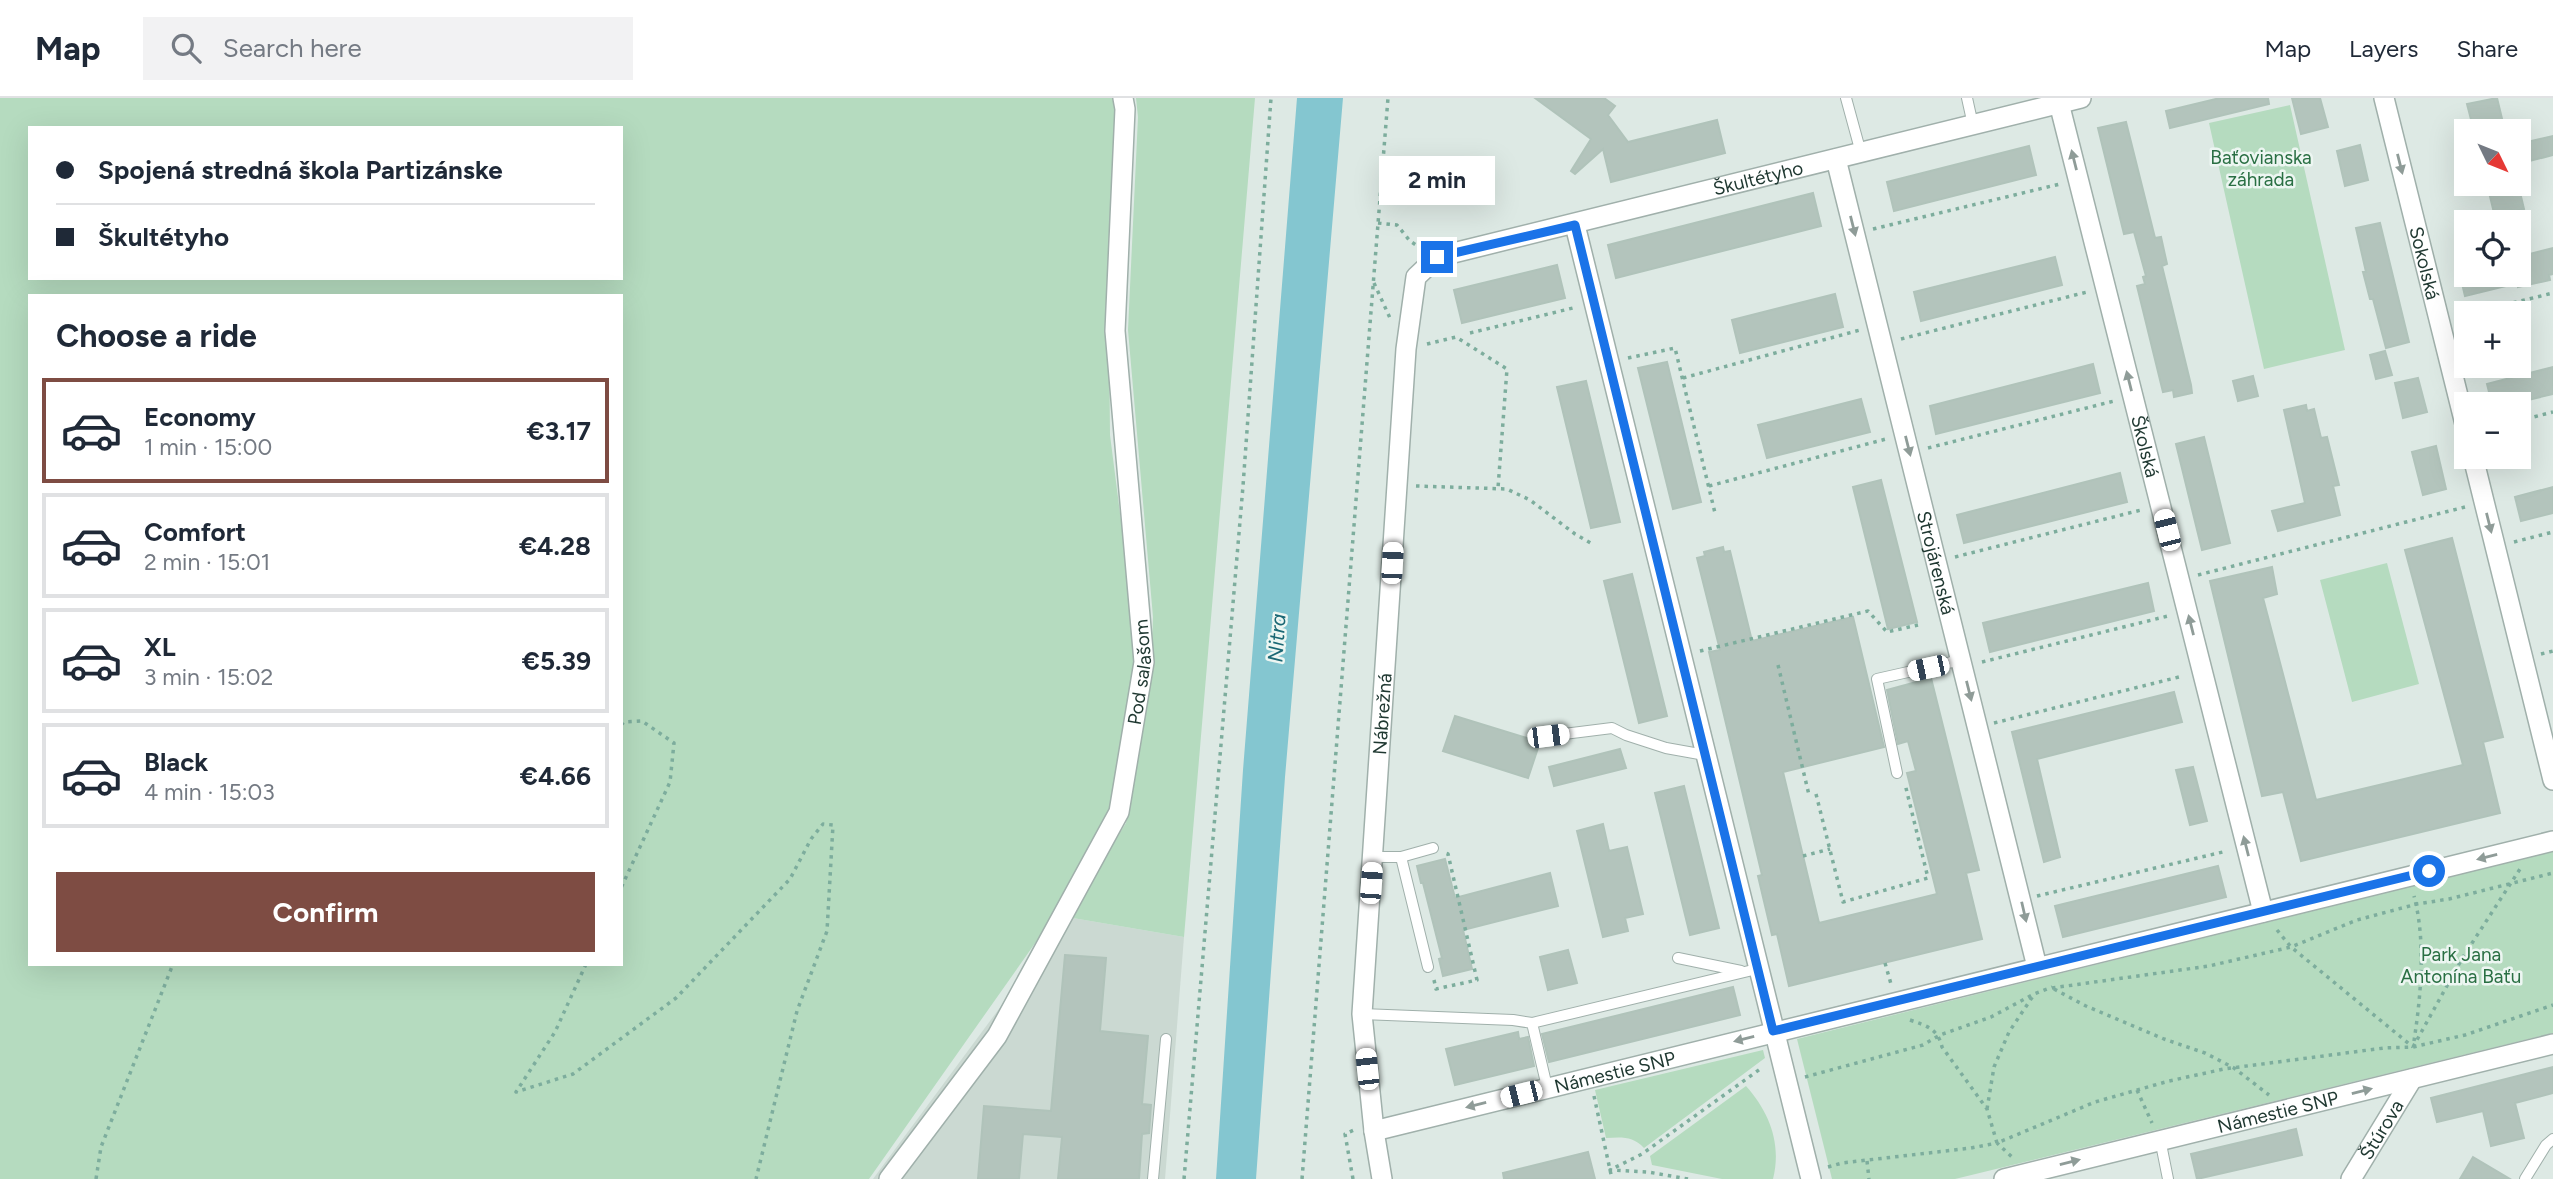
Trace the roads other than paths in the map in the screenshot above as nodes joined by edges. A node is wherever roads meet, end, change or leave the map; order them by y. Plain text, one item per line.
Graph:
1 (1123, 98) edge
2 (1846, 98) edge
3 (1967, 98) edge
4 (2081, 98) edge
5 (2384, 98) edge
6 (2059, 103) junction
7 (1973, 125) junction
8 (1860, 153) junction
9 (1836, 159) junction
10 (1575, 225) junction
11 (1437, 257) joint
12 (2457, 392) edge
13 (2476, 469) edge
14 (1962, 664) junction
15 (1548, 736) dead end
16 (1705, 755) junction
17 (1900, 772) road end
18 (2553, 780) edge
19 (2546, 843) edge
20 (1433, 848) road end
21 (1373, 857) junction
22 (1401, 857) junction
23 (2263, 912) junction
24 (1678, 958) dead end
25 (2042, 966) junction
26 (1428, 967) dead end
27 (1751, 970) junction
28 (1362, 1014) junction
29 (1532, 1023) junction
30 (1773, 1031) junction
31 (1166, 1039) dead end
32 (2553, 1044) edge
33 (2412, 1079) junction
34 (1547, 1087) junction
35 (1367, 1130) junction
36 (2160, 1139) junction
37 (2553, 1139) edge
38 (1810, 1176) edge
39 (889, 1179) edge
40 (1153, 1179) edge
41 (1382, 1179) edge
42 (2004, 1179) edge
43 (2168, 1179) edge
44 (2351, 1179) edge
45 (2525, 1179) edge

1 - 39 street, Pod salašom
2 - 8 lane
3 - 7 lane
4 - 6 street, Škultétyho
5 -> 12 street, Sokolská
6 - 7 street, Škultétyho
23 -> 6 street, Školská
7 - 8 street, Škultétyho
8 - 9 street, Škultétyho
9 - 10 street, Škultétyho
9 -> 14 street, Strojárenská
10 - 11 street, Škultétyho
10 - 16 street
11 - 21 street, Nábrežná
13 -> 18 street
14 - 17 lane
14 -> 25 street, Strojárenská
15 - 16 lane
16 - 27 street
19 -> 23 street, Námestie SNP
20 - 22 lane
21 - 22 lane
21 - 28 street, Nábrežná
22 - 26 lane
23 - 25 street, Námestie SNP
24 - 27 lane
25 - 30 street, Námestie SNP
27 - 29 lane
27 - 30 street
28 - 29 lane
28 - 35 street, Nábrežná
29 - 34 lane
30 -> 34 street, Námestie SNP
30 - 38 street
31 - 40 lane
32 - 33 street, Námestie SNP
36 -> 33 street, Námestie SNP
33 - 44 street, Štúrova
34 -> 35 street, Námestie SNP
35 - 41 street, Nábrežná
42 -> 36 street, Námestie SNP
36 - 43 lane
37 - 45 lane

